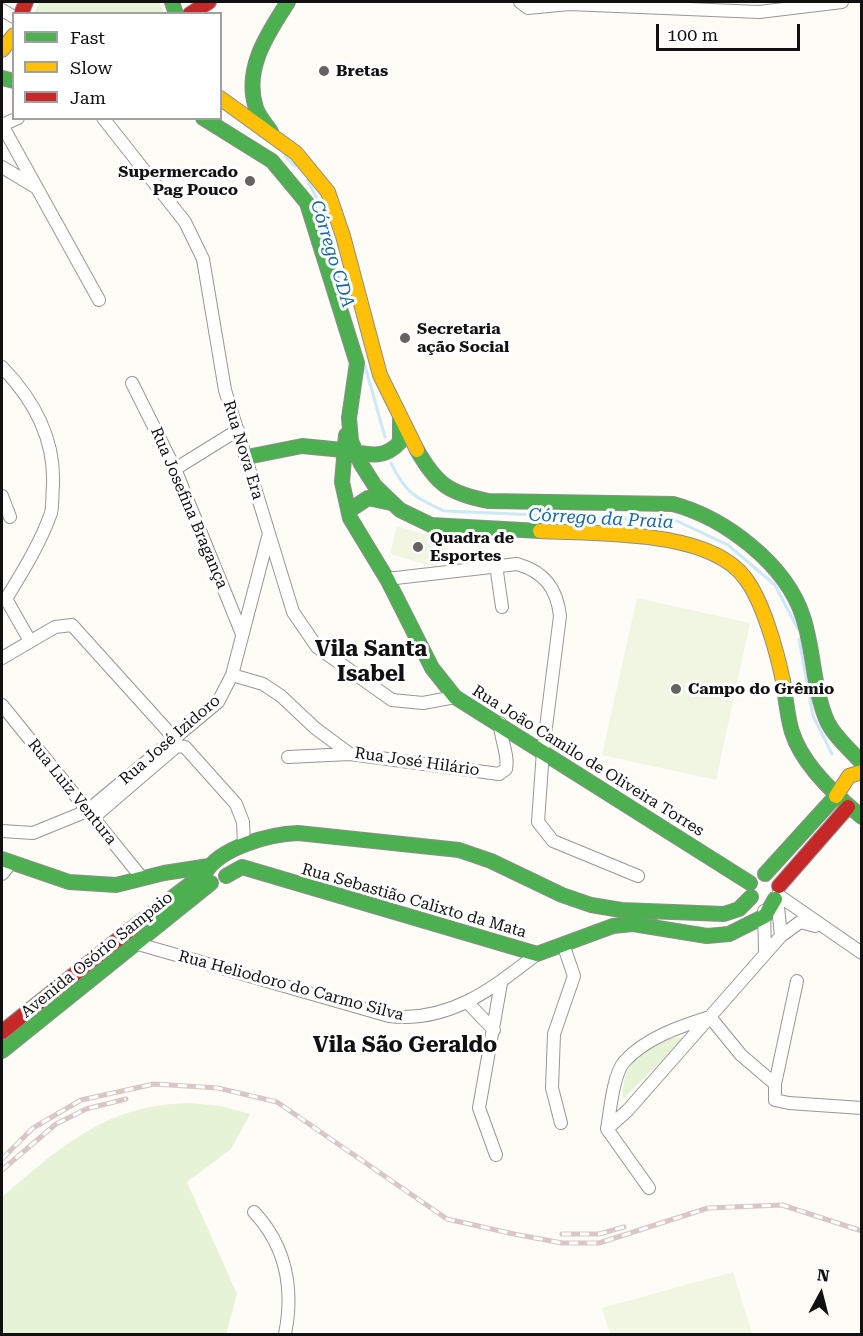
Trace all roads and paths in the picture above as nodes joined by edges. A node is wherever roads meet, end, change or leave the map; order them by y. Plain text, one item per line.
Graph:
1 (208, 2) edge
2 (288, 2) edge
3 (520, 2) edge
4 (842, 2) edge
5 (758, 7) edge
6 (193, 12) edge
7 (12, 38) edge
8 (2, 50) edge
9 (222, 99) edge
10 (105, 120) edge
11 (206, 120) edge
12 (2, 125) edge
13 (271, 132) junction
14 (2, 167) edge
15 (37, 188) junction
16 (99, 300) dead end
17 (2, 367) edge
18 (132, 382) dead end
19 (400, 420) junction
20 (238, 430) junction
21 (358, 455) junction
22 (247, 457) junction
23 (175, 469) junction
24 (2, 496) edge
25 (391, 503) junction
26 (350, 514) junction
27 (10, 517) dead end
28 (268, 536) junction
29 (496, 565) junction
30 (387, 579) junction
31 (4, 600) edge
32 (502, 607) dead end
33 (242, 634) junction
34 (30, 640) junction
35 (2, 658) edge
36 (232, 675) junction
37 (455, 697) junction
38 (2, 705) edge
39 (500, 723) junction
40 (174, 738) junction
41 (543, 751) junction
42 (350, 754) junction
43 (288, 757) dead end
44 (861, 763) edge
45 (861, 772) edge
46 (836, 796) junction
47 (861, 796) edge
48 (848, 807) junction
49 (90, 815) junction
50 (861, 817) edge
51 (2, 831) edge
52 (244, 845) junction
53 (5, 865) edge
54 (242, 867) junction
55 (209, 872) junction
56 (164, 873) junction
57 (638, 876) dead end
58 (142, 878) junction
59 (171, 897) junction
60 (768, 899) junction
61 (800, 922) junction
62 (822, 928) junction
63 (781, 936) junction
64 (138, 944) junction
65 (563, 944) junction
66 (765, 951) junction
67 (861, 953) edge
68 (537, 954) junction
69 (797, 981) dead end
70 (501, 983) junction
71 (467, 1002) junction
72 (710, 1017) junction
73 (494, 1030) junction
74 (2, 1032) edge
75 (2, 1051) edge
76 (775, 1084) junction
77 (613, 1091) junction
78 (861, 1108) edge
79 (628, 1110) junction
80 (561, 1123) dead end
81 (607, 1129) junction
82 (496, 1155) dead end
83 (649, 1188) dead end
84 (254, 1212) dead end
85 (285, 1335) edge

1 - 6 street
2 - 13 street
3 - 5 street
4 - 5 street
7 - 8 street
9 - 13 street
10 - 20 street, Rua Nova Era
11 - 21 street
12 - 15 street
13 - 19 street
14 - 15 street
15 - 16 street
17 - 31 street
18 - 23 street, Rua Josefina Bragança
19 - 21 street
19 - 44 street
20 - 22 street, Rua Nova Era
20 - 23 street
21 - 22 street
21 - 25 street
21 - 26 street
21 - 26 street, Rua João Camilo de Oliveira Torres
22 - 28 street, Rua Nova Era
23 - 33 street, Rua Josefina Bragança
24 - 27 street
25 - 26 street
25 - 46 street
26 - 30 street, Rua João Camilo de Oliveira Torres
28 - 33 street, Rua José Izidoro
28 - 37 street, Rua Nova Era
29 - 30 street
29 - 32 street
29 - 41 street
30 - 37 street, Rua João Camilo de Oliveira Torres
31 - 34 street
33 - 36 street, Rua José Izidoro
34 - 35 street
34 - 40 street
36 - 40 street, Rua José Izidoro
36 - 42 street, Rua José Hilário
37 - 39 street, Rua João Camilo de Oliveira Torres
38 - 49 street, Rua Luiz Ventura
39 - 41 street, Rua João Camilo de Oliveira Torres
39 - 42 street, Rua José Hilário
40 - 49 street, Rua José Izidoro
41 - 57 street
41 - 60 street, Rua João Camilo de Oliveira Torres
42 - 43 street
45 - 46 street
46 - 48 street
46 - 60 street, Rua João Camilo de Oliveira Torres
47 - 48 street
48 - 50 street
48 - 60 street
49 - 51 street, Rua José Izidoro
49 - 52 street
49 - 58 street, Rua Luiz Ventura
52 - 54 street
52 - 55 street, Avenida Osório Sampaio
52 - 60 street, Avenida Osório Sampaio
53 - 58 street
54 - 55 street
54 - 68 street, Rua Sebastião Calixto da Mata
55 - 56 street
55 - 59 street, Avenida Osório Sampaio
55 - 64 street, Avenida Osório Sampaio
56 - 58 street
56 - 59 street
59 - 74 street, Avenida Osório Sampaio
60 - 61 street
60 - 62 street, Rua João Camilo de Oliveira Torres
60 - 63 street
60 - 65 street, Rua Sebastião Calixto da Mata
60 - 66 street
61 - 62 street
61 - 63 street
62 - 67 street, Rua João Camilo de Oliveira Torres
63 - 66 street
64 - 71 street, Rua Heliodoro do Carmo Silva
64 - 75 street, Avenida Osório Sampaio
65 - 68 street, Rua Sebastião Calixto da Mata
65 - 80 street
66 - 72 street
68 - 70 street, Rua Heliodoro do Carmo Silva
69 - 76 street
70 - 71 street, Rua Heliodoro do Carmo Silva
70 - 73 street
71 - 73 street
72 - 76 street
72 - 77 street
72 - 79 street
73 - 82 street
76 - 78 street
77 - 79 street
77 - 81 street
79 - 81 street
81 - 83 street
84 - 85 street

